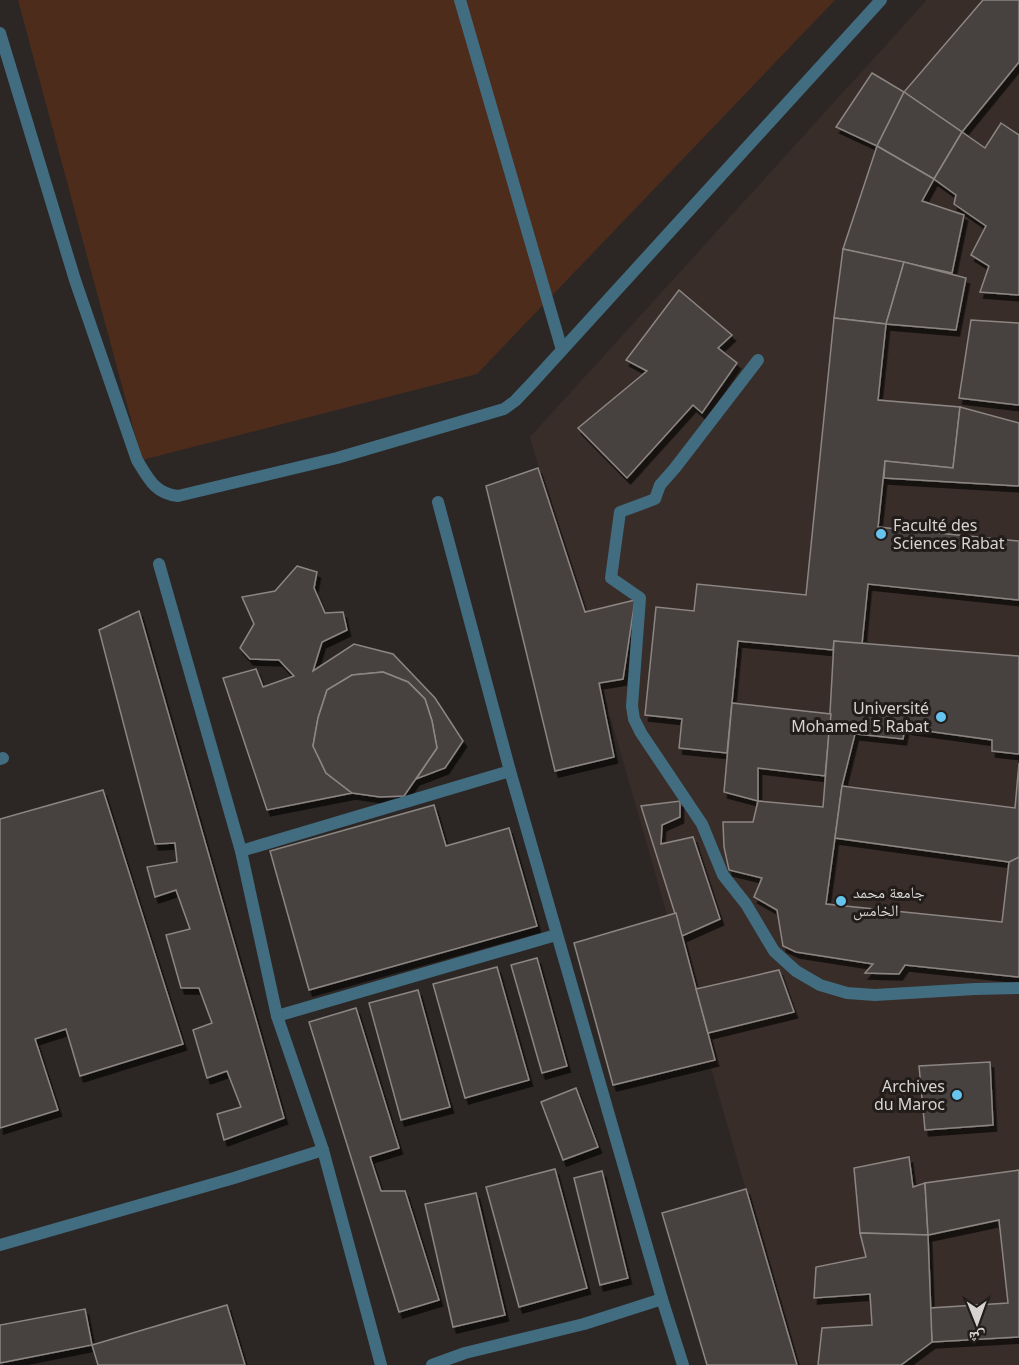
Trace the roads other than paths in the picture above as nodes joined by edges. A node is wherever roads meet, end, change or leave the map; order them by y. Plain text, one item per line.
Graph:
1 (460, 0) edge
2 (881, 0) edge
3 (0, 33) edge
4 (562, 350) junction
5 (758, 360) dead end
6 (438, 502) dead end
7 (159, 564) dead end
8 (510, 771) junction
9 (241, 851) junction
10 (556, 935) junction
11 (1019, 988) edge
12 (277, 1016) junction
13 (323, 1150) junction
14 (0, 1245) edge
15 (662, 1299) junction
16 (381, 1365) edge
17 (432, 1365) edge
18 (683, 1365) edge

1 - 4 street
2 - 4 street
3 - 4 street
5 - 11 street
6 - 8 street
7 - 9 street
8 - 9 street
8 - 10 street
9 - 12 street
10 - 12 street
10 - 15 street
12 - 13 street
13 - 14 street
13 - 16 street
15 - 17 street
15 - 18 street

